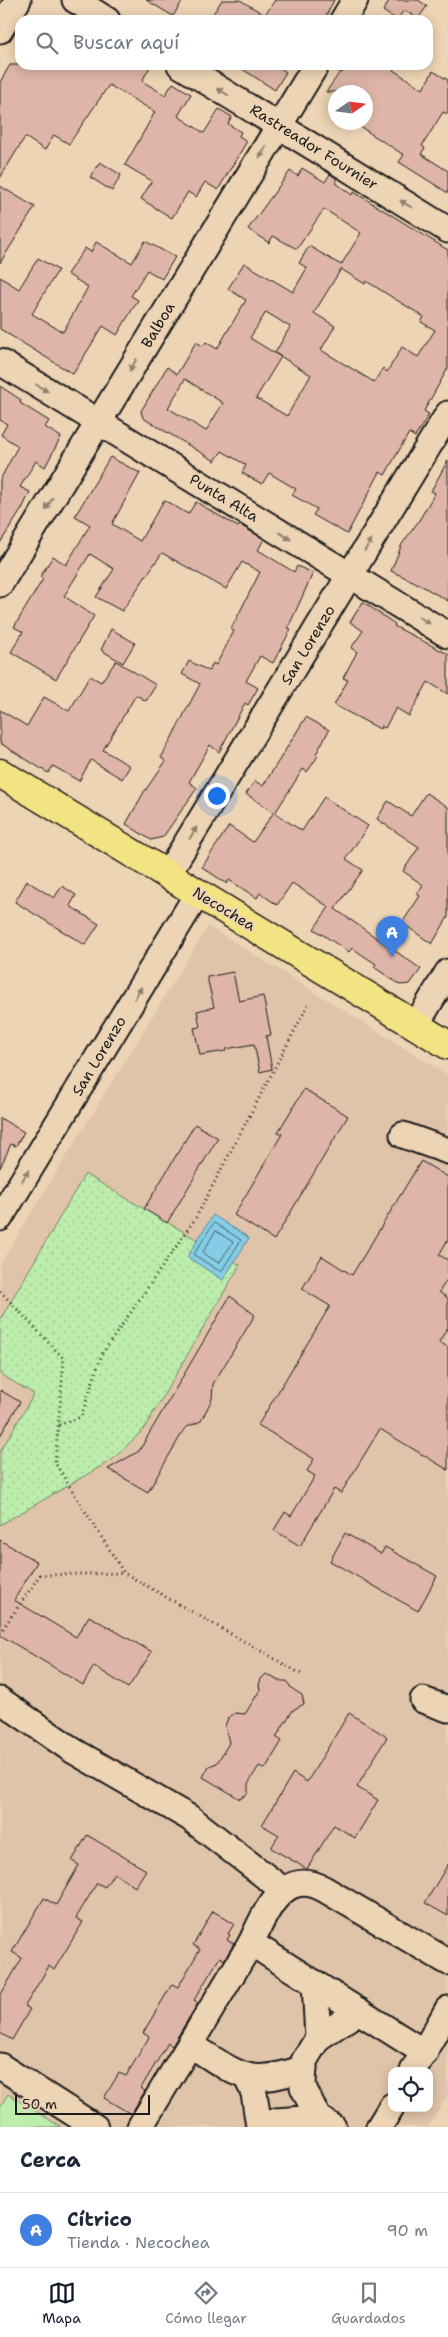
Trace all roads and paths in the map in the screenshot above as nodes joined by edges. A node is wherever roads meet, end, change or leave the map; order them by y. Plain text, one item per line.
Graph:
1 (18, 0) edge
2 (75, 0) edge
3 (355, 0) edge
4 (99, 15) edge
5 (346, 15) edge
6 (0, 30) edge
7 (188, 70) edge
8 (313, 70) edge
9 (279, 126) junction
10 (448, 230) edge
11 (0, 362) edge
12 (448, 414) edge
13 (99, 422) junction
14 (350, 575) junction
15 (0, 584) edge
16 (448, 635) edge
17 (0, 774) edge
18 (167, 875) junction
19 (198, 894) junction
20 (448, 972) edge
21 (308, 1005) dead end
22 (416, 1025) junction
23 (448, 1044) edge
24 (403, 1135) dead end
25 (448, 1151) edge
26 (1, 1214) edge
27 (0, 1291) edge
28 (59, 1425) junction
29 (124, 1573) junction
30 (0, 1633) edge
31 (303, 1675) dead end
32 (0, 1700) edge
33 (422, 1700) dead end
34 (448, 1709) edge
35 (283, 1890) junction
36 (251, 1943) junction
37 (448, 1962) edge
38 (315, 1984) junction
39 (448, 2008) edge
40 (359, 2011) junction
41 (318, 2038) junction
42 (191, 2045) junction
43 (419, 2062) edge
44 (0, 2066) edge
45 (304, 2068) junction
46 (246, 2076) junction
47 (388, 2112) edge
48 (326, 2123) edge
49 (95, 2127) edge
50 (140, 2127) edge
51 (259, 2127) edge
52 (268, 2127) edge
53 (379, 2127) edge

1 - 6 street
2 - 4 street
3 - 5 street
9 -> 7 street, Rastreador Fournier
8 - 9 street, Balboa
10 -> 9 street, Rastreador Fournier
9 -> 13 street, Balboa
11 -> 13 street, Punta Alta
14 -> 12 street, San Lorenzo
13 -> 14 street, Punta Alta
13 -> 15 street, Balboa
14 -> 16 street, Punta Alta
18 -> 14 street, San Lorenzo
17 - 18 main road, Necochea
18 - 19 main road, Necochea
19 - 22 main road, Necochea
26 -> 19 street, San Lorenzo
20 - 22 street
21 - 28 path
22 - 23 main road, Necochea
24 - 25 street
27 - 28 path
28 - 29 path
29 - 30 path
29 - 31 path
32 - 35 street
33 - 34 street
35 - 36 street
35 - 37 street
36 - 38 street
36 - 42 street
38 - 40 street
38 - 41 street
39 - 43 street
40 - 41 street
40 - 43 street
41 - 45 street
42 - 46 street
42 - 50 street
44 - 49 street
45 - 46 street
45 - 48 street
46 - 51 street
47 - 53 street
48 - 52 street

